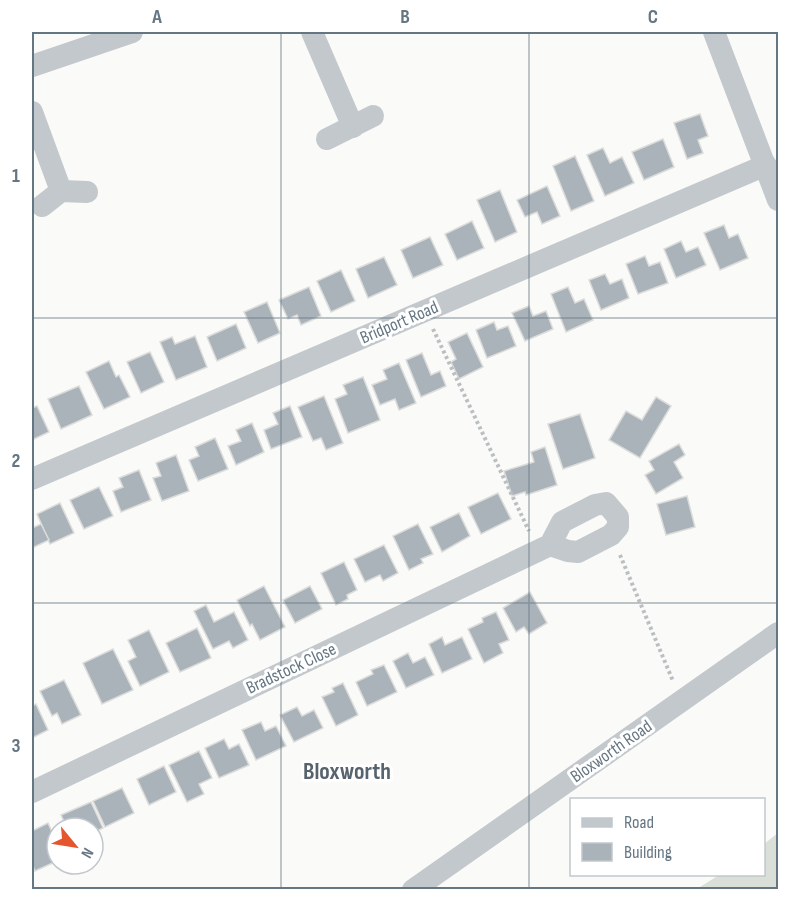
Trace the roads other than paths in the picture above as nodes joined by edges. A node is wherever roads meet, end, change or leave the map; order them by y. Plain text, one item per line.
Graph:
1 (125, 32) edge
2 (312, 32) edge
3 (714, 32) edge
4 (32, 66) edge
5 (32, 112) edge
6 (373, 116) dead end
7 (353, 127) junction
8 (327, 139) dead end
9 (766, 165) junction
10 (62, 191) junction
11 (87, 192) dead end
12 (778, 200) edge
13 (42, 206) dead end
14 (32, 479) edge
15 (544, 548) junction
16 (778, 633) edge
17 (32, 792) edge
18 (413, 890) edge

1 - 4 street
2 - 7 street
3 - 9 street
5 - 10 street
6 - 7 street
7 - 8 street
9 - 12 street
9 - 14 street, Bridport Road
10 - 11 street
10 - 13 street
15 - 15 street
15 - 17 street, Bradstock Close
16 - 18 street, Bloxworth Road

